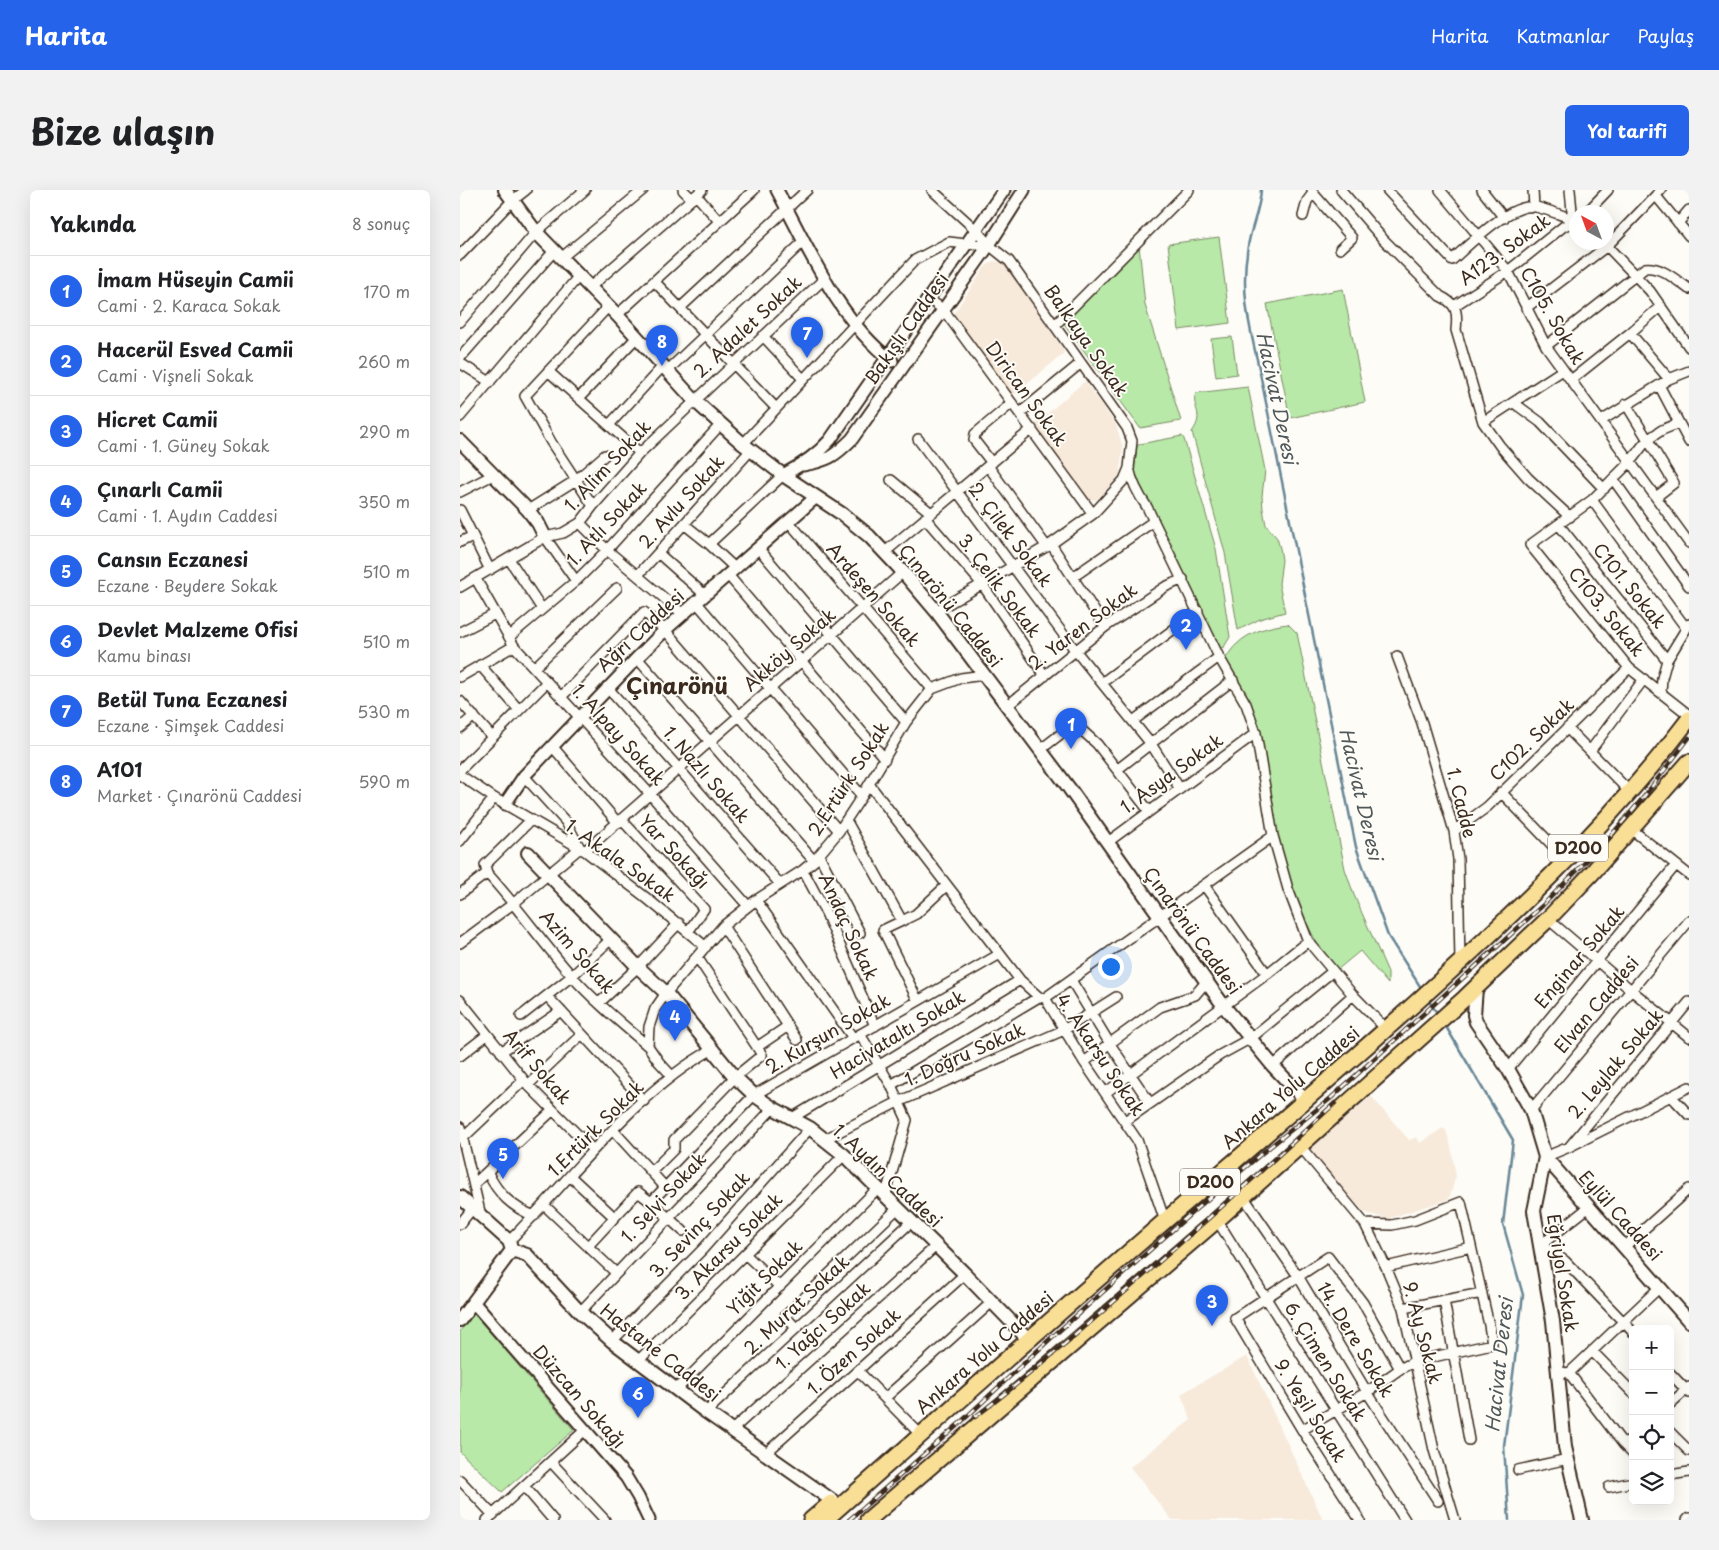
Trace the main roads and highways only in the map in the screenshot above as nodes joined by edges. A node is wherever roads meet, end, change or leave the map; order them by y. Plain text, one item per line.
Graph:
1 (505, 190) edge
2 (460, 441) edge
3 (545, 537) road end
4 (1689, 717) edge
5 (1688, 764) edge
6 (528, 853) dead end
7 (1470, 993) junction
8 (1306, 1101) junction
9 (1545, 1157) junction
10 (460, 1197) edge
11 (511, 1245) junction
12 (460, 1320) edge
13 (1689, 1321) edge
14 (1028, 1339) junction
15 (1055, 1360) junction
16 (833, 1501) junction
17 (811, 1520) edge
18 (825, 1520) edge
19 (868, 1520) edge
20 (880, 1520) edge
21 (1582, 1520) edge

1 - 8 main road, Çınarönü Caddesi
2 - 3 main road
4 - 8 highway, Ankara Yolu Caddesi / D200
5 - 7 highway, D200
6 - 14 main road, 1. Aydın Caddesi
7 - 9 main road, Eğriyol Sokak
7 - 15 highway, D200
8 - 14 highway, Ankara Yolu Caddesi / D200
9 - 13 main road, Eylül Caddesi
9 - 21 main road, Eğriyol Sokak
10 - 11 main road, Hastane Caddesi
11 - 12 main road
11 - 16 main road, Hastane Caddesi
14 - 16 highway
14 - 18 highway, Ankara Yolu Caddesi / D200
15 - 19 highway
15 - 20 highway
16 - 17 highway

